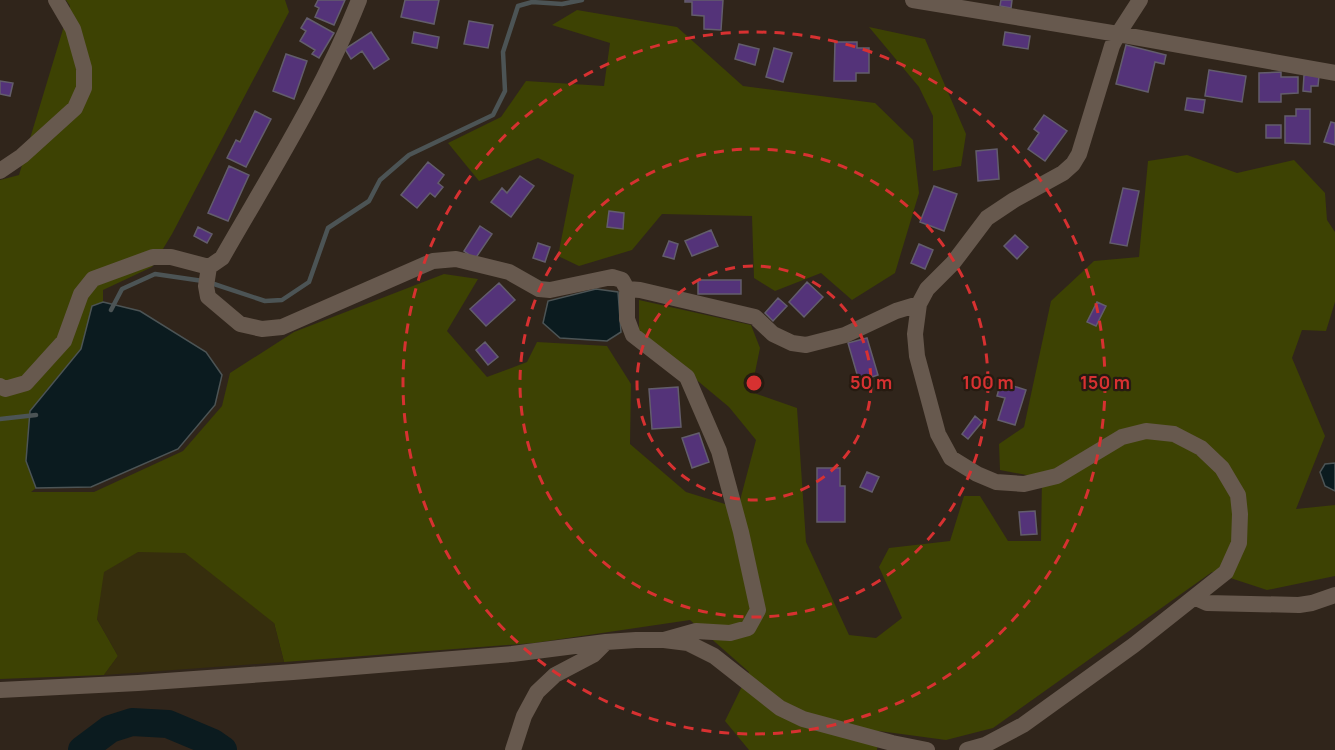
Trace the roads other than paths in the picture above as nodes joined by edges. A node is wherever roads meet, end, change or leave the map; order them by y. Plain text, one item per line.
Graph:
1 (56, 0) edge
2 (359, 0) edge
3 (914, 0) edge
4 (1140, 0) edge
5 (1118, 34) junction
6 (1335, 73) edge
7 (0, 171) edge
8 (207, 276) junction
9 (627, 289) junction
10 (919, 304) junction
11 (0, 386) edge
12 (1335, 595) edge
13 (1196, 598) junction
14 (664, 640) junction
15 (606, 642) junction
16 (0, 690) edge
17 (892, 746) edge
18 (513, 750) edge
19 (927, 750) edge
20 (967, 750) edge

1 - 7 street
2 - 8 street
3 - 5 street
4 - 5 street
5 - 6 street
5 - 10 street
8 - 9 street
8 - 11 street
9 - 10 street
9 - 14 street
10 - 13 street
12 - 13 street
13 - 20 street
14 - 15 street
14 - 17 street
15 - 16 street
15 - 18 street
17 - 19 street

